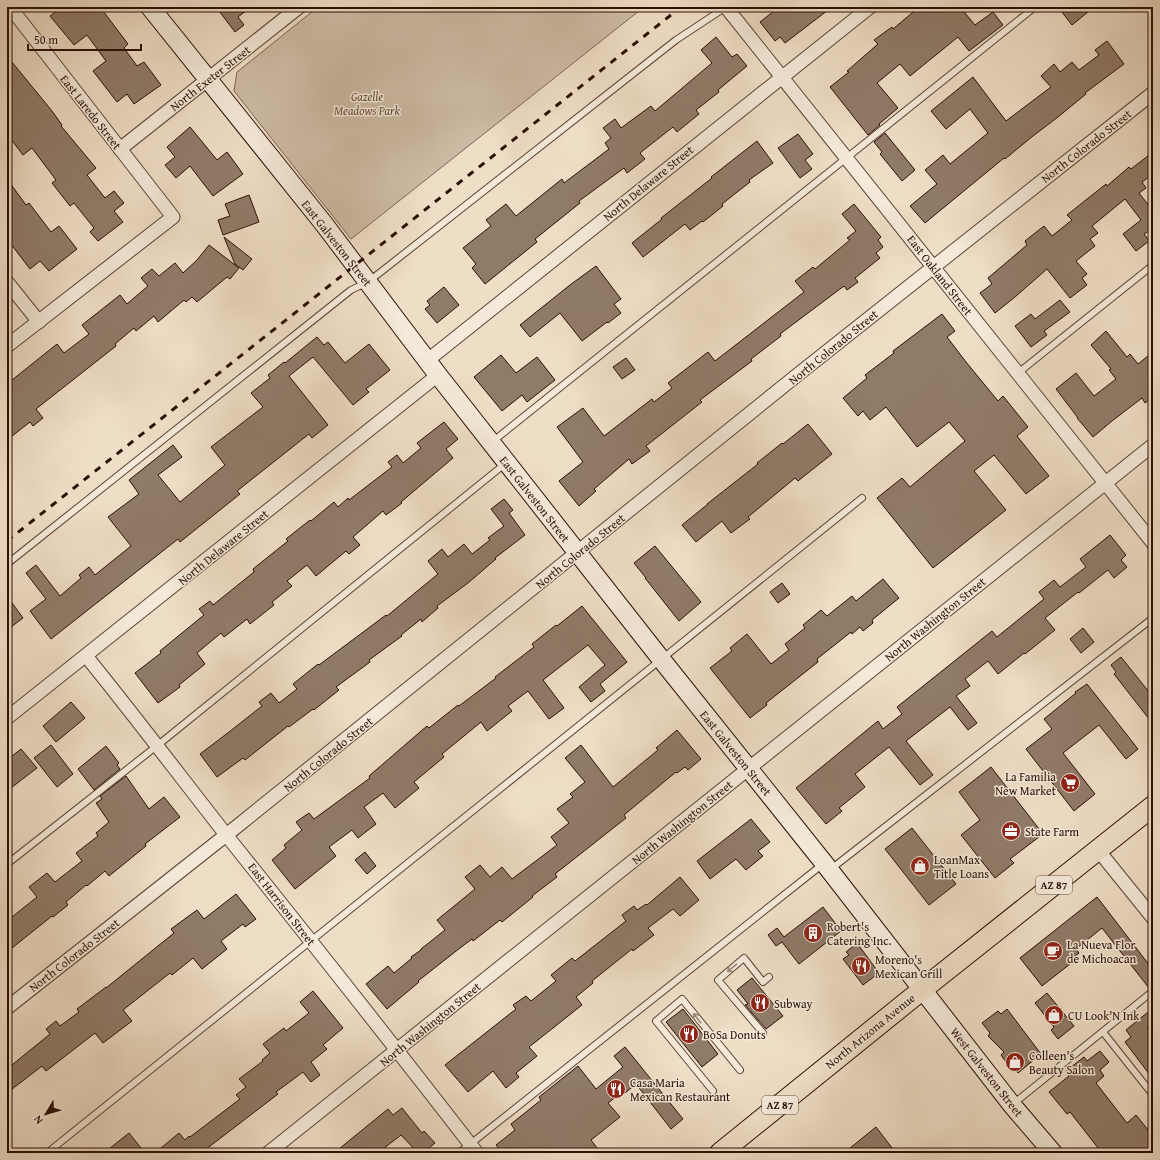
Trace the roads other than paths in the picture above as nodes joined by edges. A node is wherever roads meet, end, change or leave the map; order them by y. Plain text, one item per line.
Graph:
1 (10, 7) edge
2 (150, 7) edge
3 (726, 7) edge
4 (870, 7) edge
5 (1035, 7) edge
6 (298, 8) edge
7 (782, 77) junction
8 (207, 80) junction
9 (1153, 93) edge
10 (120, 149) junction
11 (846, 158) junction
12 (1153, 265) edge
13 (933, 267) junction
14 (7, 282) edge
15 (368, 282) junction
16 (38, 322) junction
17 (7, 346) edge
18 (428, 360) junction
19 (1018, 373) junction
20 (438, 375) junction
21 (491, 442) junction
22 (1153, 445) edge
23 (507, 462) junction
24 (1105, 483) junction
25 (862, 498) dead end
26 (1153, 543) edge
27 (578, 553) junction
28 (7, 564) edge
29 (1153, 618) edge
30 (86, 656) junction
31 (661, 660) junction
32 (7, 718) edge
33 (158, 745) junction
34 (748, 769) junction
35 (1153, 806) edge
36 (227, 835) junction
37 (1098, 850) junction
38 (7, 864) edge
39 (827, 867) junction
40 (1153, 918) edge
41 (311, 941) junction
42 (769, 977) dead end
43 (922, 989) junction
44 (1153, 991) edge
45 (7, 1008) edge
46 (1103, 1032) junction
47 (761, 1035) dead end
48 (397, 1050) junction
49 (740, 1070) dead end
50 (713, 1091) dead end
51 (1153, 1095) edge
52 (1012, 1105) junction
53 (474, 1149) edge
54 (47, 1153) edge
55 (268, 1153) edge
56 (459, 1153) edge
57 (720, 1153) edge
58 (1053, 1153) edge

1 - 10 street, East Laredo Street
2 - 8 street, East Galveston Street
3 - 7 street, East Oakland Street
3 - 15 lane
4 - 7 street, North Delaware Street
5 - 11 lane
6 - 8 street, North Exeter Street
7 - 11 street, East Oakland Street
7 - 18 street, North Delaware Street
8 - 10 street, North Exeter Street
8 - 15 street, East Galveston Street
9 - 13 street, North Colorado Street
10 - 16 street, East Laredo Street
11 - 13 street, East Oakland Street
11 - 21 lane
12 - 19 lane
13 - 19 street, East Oakland Street
13 - 27 street, North Colorado Street
14 - 16 street
15 - 18 street, East Galveston Street
15 - 28 lane
16 - 17 street
18 - 20 street, East Galveston Street
19 - 24 street, East Oakland Street
20 - 21 street, East Galveston Street
20 - 30 street, North Delaware Street
21 - 23 street, East Galveston Street
22 - 24 street, North Washington Street
23 - 27 street, East Galveston Street
23 - 33 lane
24 - 26 street, East Oakland Street
24 - 34 street, North Washington Street
25 - 31 lane
27 - 31 street, East Galveston Street
27 - 36 street, North Colorado Street
29 - 39 lane
30 - 32 street, North Delaware Street
30 - 33 street, East Harrison Street
31 - 34 street, East Galveston Street
31 - 41 lane
33 - 36 street, East Harrison Street
33 - 38 lane
34 - 39 street, East Galveston Street
34 - 48 street, North Washington Street
35 - 37 main road, North Arizona Avenue / AZ 87
36 - 41 street, East Harrison Street
36 - 45 street, North Colorado Street
37 - 40 street
37 - 43 main road, North Arizona Avenue / AZ 87
39 - 43 street, East Galveston Street
39 - 53 lane
41 - 48 street, East Harrison Street
41 - 54 lane
42 -> 47 lane
43 - 52 street, West Galveston Street
43 - 57 main road, North Arizona Avenue / AZ 87
44 - 46 lane
46 - 51 lane
46 - 52 lane
48 - 53 street, East Harrison Street
48 - 55 street, North Washington Street
49 -> 50 lane
52 - 58 street, West Galveston Street
53 - 56 lane

